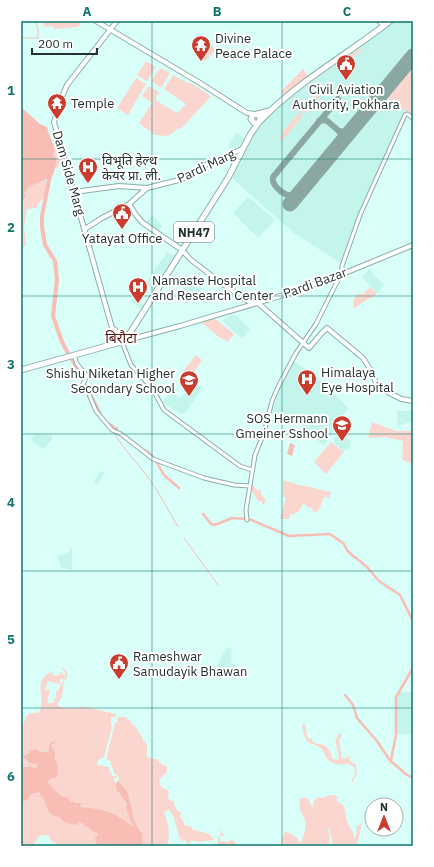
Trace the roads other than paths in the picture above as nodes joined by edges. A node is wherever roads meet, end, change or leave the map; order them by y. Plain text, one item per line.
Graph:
1 (96, 21) edge
2 (117, 21) edge
3 (379, 21) edge
4 (390, 21) edge
5 (384, 26) junction
6 (110, 29) junction
7 (270, 110) junction
8 (247, 113) junction
9 (256, 114) junction
10 (413, 118) edge
11 (251, 120) junction
12 (259, 122) junction
13 (250, 135) junction
14 (242, 149) junction
15 (147, 188) junction
16 (74, 192) junction
17 (129, 204) junction
18 (85, 229) junction
19 (413, 245) edge
20 (182, 250) junction
21 (340, 274) junction
22 (256, 304) junction
23 (121, 339) junction
24 (303, 342) junction
25 (71, 356) junction
26 (21, 370) edge
27 (413, 401) edge
28 (252, 470) junction
29 (250, 486) junction
30 (247, 520) dead end

1 - 6 main road
2 - 6 main road, Dam Side Marg
3 - 5 main road
4 - 5 highway, NH47
5 - 7 highway, NH47
6 - 8 main road
6 - 16 main road, Dam Side Marg
7 - 9 highway, NH47
7 - 12 highway, NH47
8 - 9 main road
8 - 11 main road
9 - 11 highway
9 - 12 highway
10 - 21 street
11 - 12 highway
11 - 13 highway, NH47
12 - 13 highway, NH47
13 - 14 highway, NH47
14 - 15 main road, Pardi Marg
14 - 20 highway, NH47
15 - 16 main road, Pardi Marg
15 - 17 main road
16 - 18 main road, Dam Side Marg
17 - 18 main road
17 - 20 main road
18 - 23 main road, Dam Side Marg
19 - 21 main road, Pardi Bazar
20 - 22 main road
20 - 23 highway, NH47
21 - 22 main road, Pardi Bazar
21 - 24 street
22 - 23 main road, Pardi Bazar
22 - 24 main road
23 - 25 highway, NH47
23 - 28 street
24 - 27 main road
24 - 28 street
25 - 26 highway, NH47
25 - 29 street
28 - 29 street
29 - 30 street

